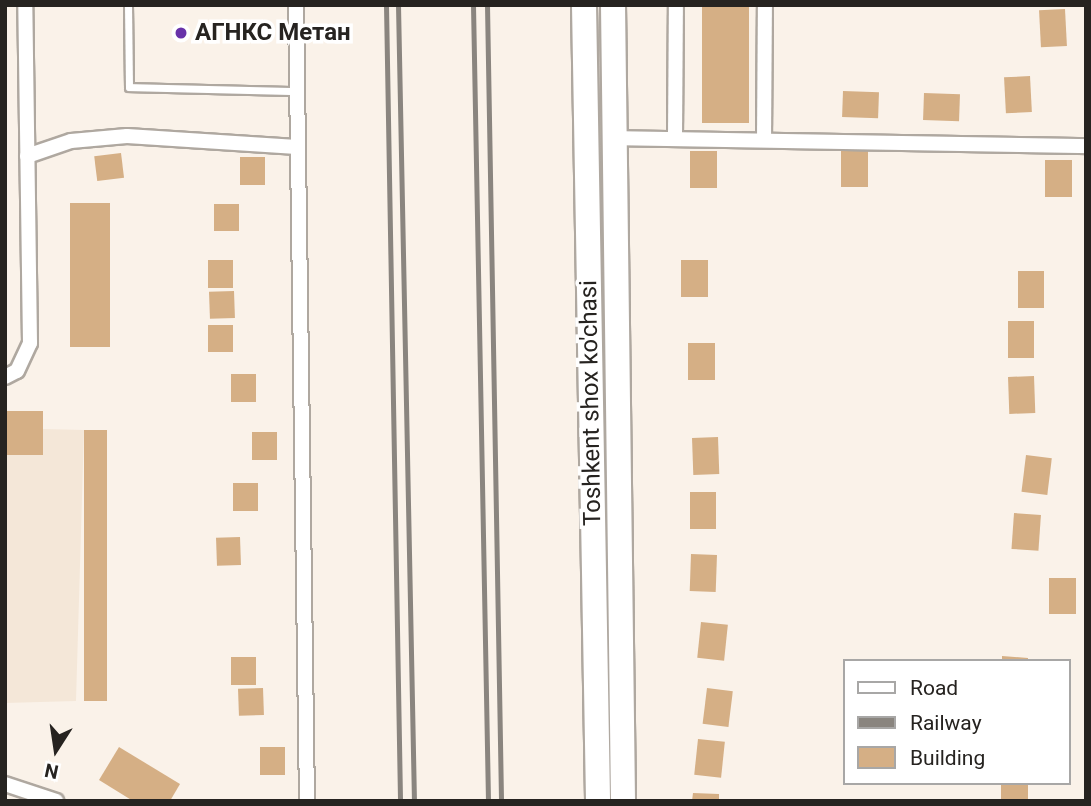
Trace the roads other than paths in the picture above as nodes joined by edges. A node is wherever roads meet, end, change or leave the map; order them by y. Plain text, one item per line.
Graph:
1 (25, 5) edge
2 (128, 5) edge
3 (296, 5) edge
4 (584, 5) edge
5 (613, 5) edge
6 (676, 5) edge
7 (765, 5) edge
8 (584, 36) junction
9 (612, 37) junction
10 (297, 91) junction
11 (675, 137) junction
12 (615, 138) junction
13 (764, 139) junction
14 (1086, 146) edge
15 (297, 148) junction
16 (27, 156) junction
17 (5, 377) edge
18 (5, 784) edge
19 (56, 801) edge
20 (307, 801) edge
21 (598, 801) edge
22 (624, 801) edge

1 - 16 street
2 - 10 lane
3 - 10 street
4 - 8 highway, Toshkent shox ko'chasi
5 - 9 highway, Toshkent shox ko'chasi
6 - 11 street
7 - 13 street
8 - 9 highway
8 - 21 highway, Toshkent shox ko'chasi
9 - 12 highway, Toshkent shox ko'chasi
10 - 15 street
11 - 12 street
11 - 13 street
12 - 22 highway, Toshkent shox ko'chasi
13 - 14 street
15 - 16 street
15 - 20 street
16 - 17 street
18 - 19 street

